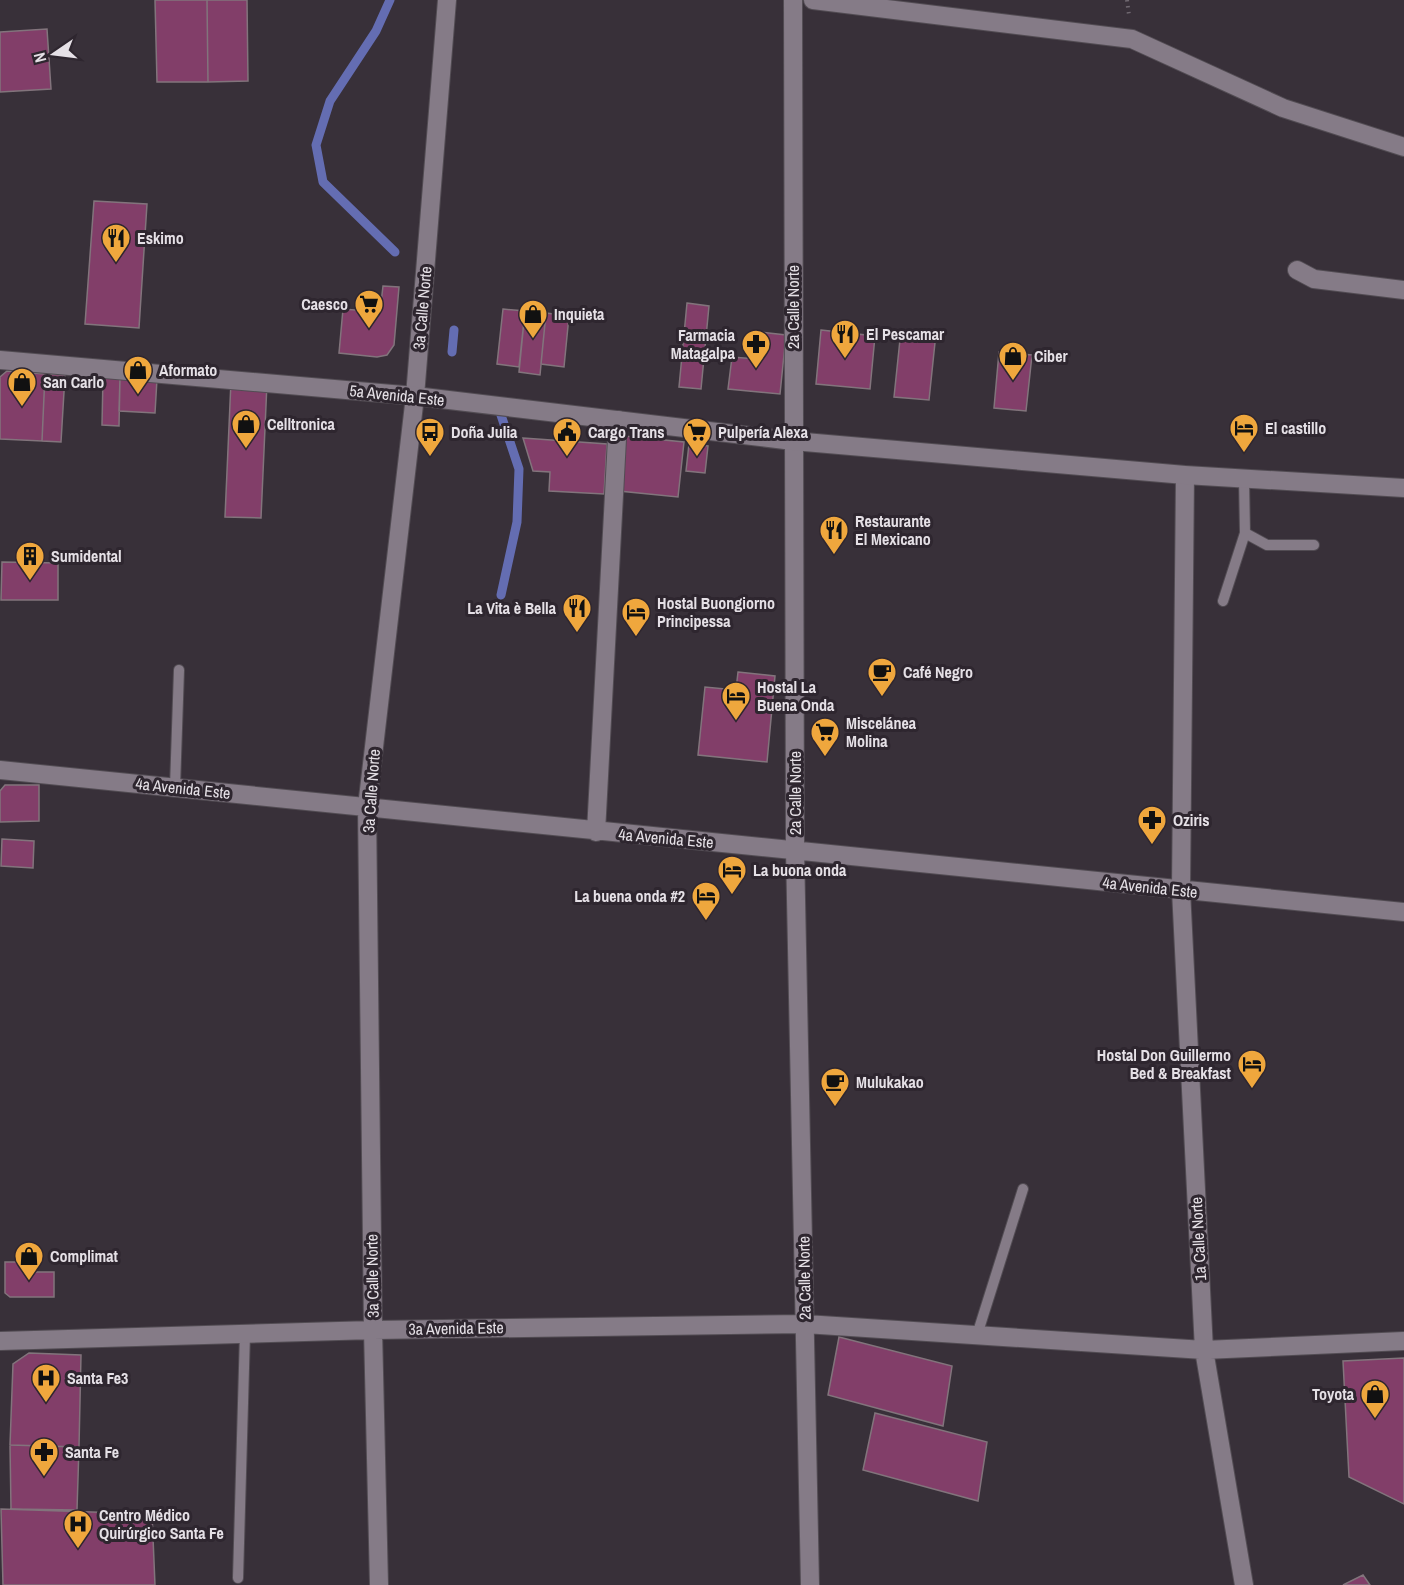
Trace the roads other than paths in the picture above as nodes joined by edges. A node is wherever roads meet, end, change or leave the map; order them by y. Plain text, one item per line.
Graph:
1 (447, 0) edge
2 (793, 0) edge
3 (813, 0) edge
4 (1404, 147) edge
5 (1297, 270) dead end
6 (1404, 290) edge
7 (0, 360) edge
8 (415, 396) junction
9 (618, 420) junction
10 (792, 441) junction
11 (1185, 475) junction
12 (1244, 479) junction
13 (1404, 488) edge
14 (1245, 533) junction
15 (1314, 545) dead end
16 (1223, 601) dead end
17 (179, 670) dead end
18 (0, 770) edge
19 (175, 787) junction
20 (367, 807) junction
21 (596, 832) junction
22 (795, 850) junction
23 (1181, 890) junction
24 (1404, 912) edge
25 (1023, 1189) dead end
26 (805, 1324) junction
27 (373, 1330) junction
28 (245, 1333) junction
29 (976, 1335) junction
30 (0, 1341) edge
31 (1404, 1341) edge
32 (1204, 1350) junction
33 (238, 1578) dead end
34 (379, 1585) edge
35 (810, 1585) edge
36 (1244, 1585) edge

1 - 8 street, 3a Calle Norte
2 - 10 street, 2a Calle Norte
3 - 4 street
5 - 6 street
7 - 8 street, 5a Avenida Este
8 - 9 street, 5a Avenida Este
8 - 20 street, 3a Calle Norte
9 - 10 street, 5a Avenida Este
9 - 21 street
10 - 11 street, 5a Avenida Este
10 - 22 street, 2a Calle Norte
11 - 12 street, 5a Avenida Este
11 - 23 street, 1a Calle Norte
12 - 13 street, 5a Avenida Este
12 - 14 lane
14 - 15 lane
14 - 16 lane
17 - 19 lane
18 - 19 street, 4a Avenida Este
19 - 20 street, 4a Avenida Este
20 - 21 street, 4a Avenida Este
20 - 27 street, 3a Calle Norte
21 - 22 street, 4a Avenida Este
22 - 23 street, 4a Avenida Este
22 - 26 street, 2a Calle Norte
23 - 24 street, 4a Avenida Este
23 - 32 street, 1a Calle Norte
25 - 29 lane
26 - 27 street, 3a Avenida Este
26 - 29 street, 3a Avenida Este
26 - 35 street, 2a Calle Norte
27 - 28 street, 3a Avenida Este
27 - 34 street, 3a Calle Norte
28 - 30 street, 3a Avenida Este
28 - 33 lane
29 - 32 street, 3a Avenida Este
31 - 32 street, 3a Avenida Este
32 - 36 street, 1a Calle Norte

